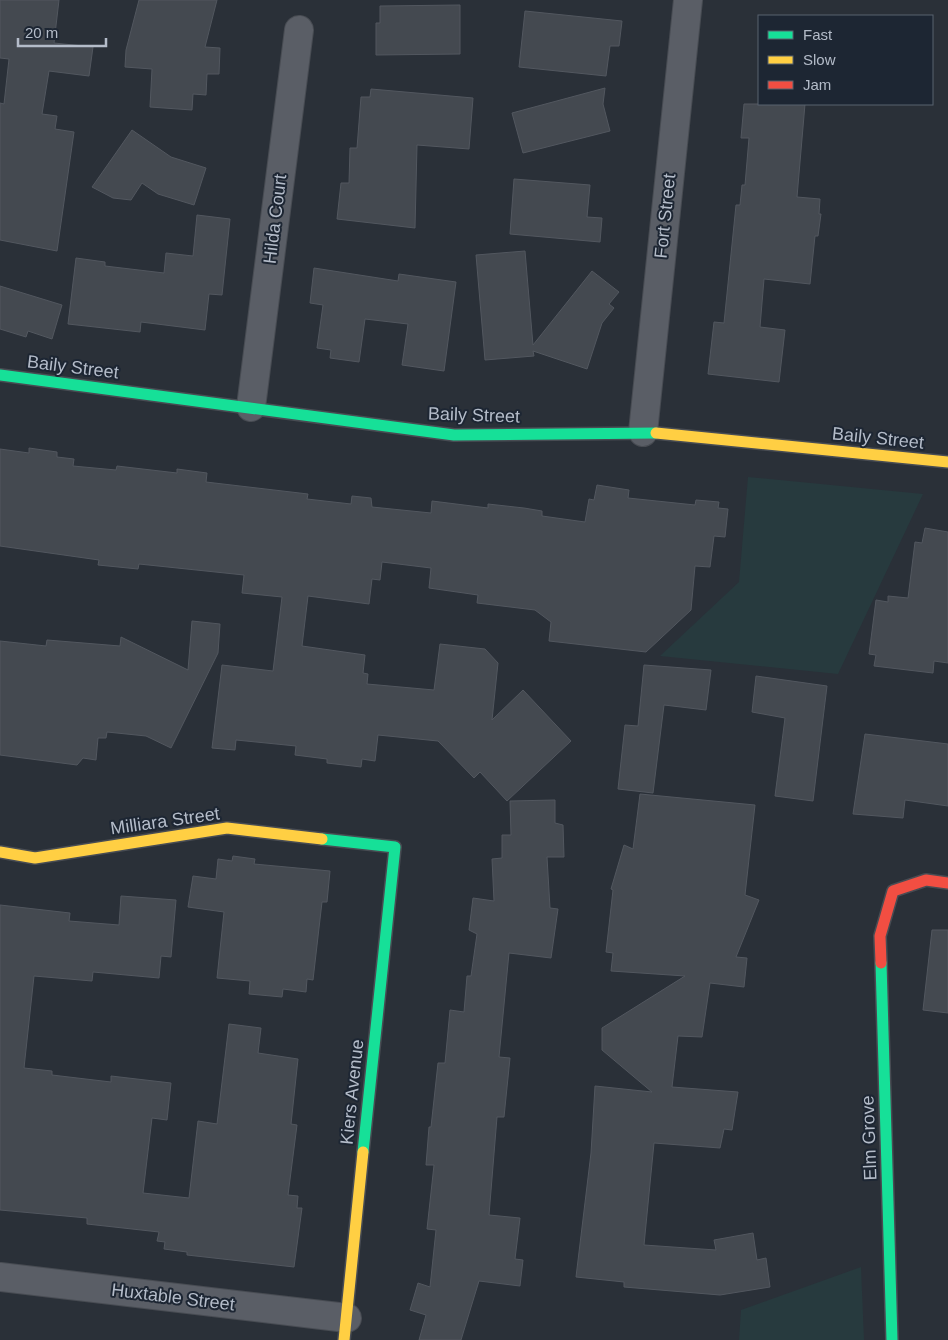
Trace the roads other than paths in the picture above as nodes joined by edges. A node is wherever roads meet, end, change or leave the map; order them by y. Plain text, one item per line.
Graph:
1 (688, 0) edge
2 (298, 30) dead end
3 (0, 375) edge
4 (251, 408) junction
5 (643, 432) junction
6 (948, 462) edge
7 (395, 847) joint
8 (0, 852) edge
9 (948, 883) edge
10 (0, 1277) edge
11 (346, 1329) edge
12 (892, 1340) edge

1 - 5 street, Fort Street
2 - 4 street, Hilda Court
3 - 4 street, Baily Street
4 - 5 street, Baily Street
5 - 6 street, Baily Street
7 - 8 street, Milliara Street
7 - 11 street, Kiers Avenue
9 - 12 street, Elm Grove
10 - 11 street, Huxtable Street

